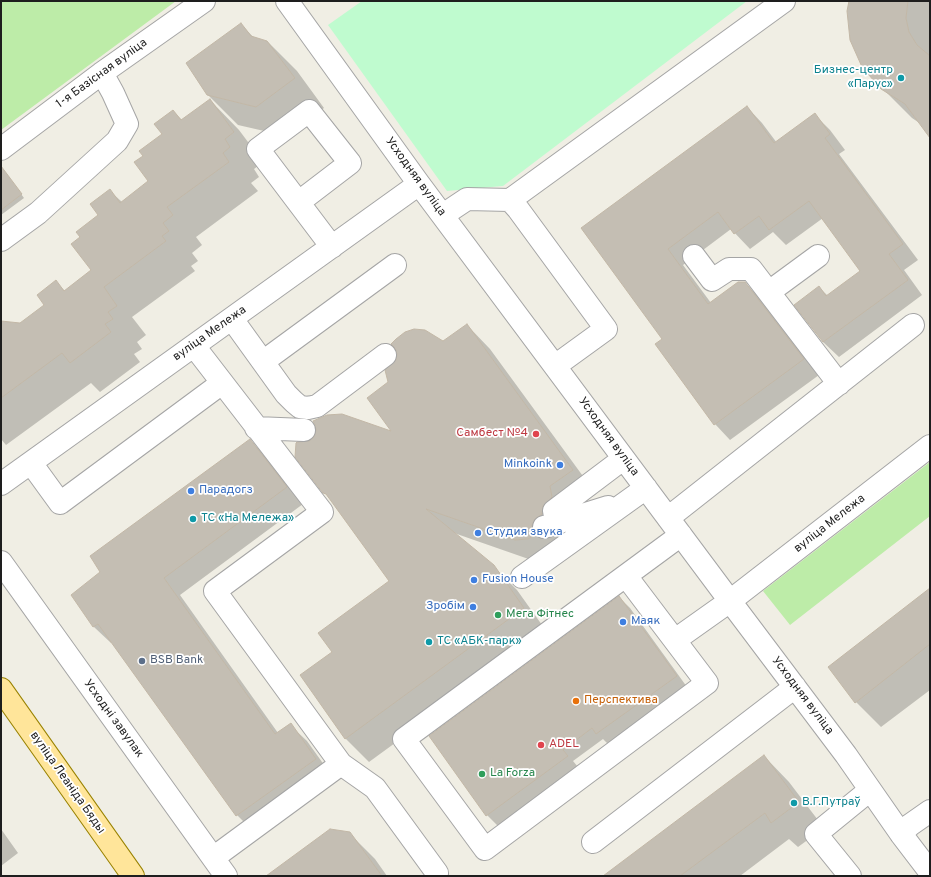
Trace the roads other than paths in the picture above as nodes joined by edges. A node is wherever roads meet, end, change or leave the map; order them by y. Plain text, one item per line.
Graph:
1 (204, 1) edge
2 (287, 1) edge
3 (784, 1) edge
4 (102, 73) junction
5 (1, 149) edge
6 (419, 184) junction
7 (510, 200) junction
8 (299, 202) dead end
9 (443, 215) junction
10 (1, 240) edge
11 (332, 246) junction
12 (694, 256) dead end
13 (818, 256) dead end
14 (395, 265) dead end
15 (769, 292) junction
16 (232, 319) junction
17 (913, 325) dead end
18 (194, 346) junction
19 (385, 355) dead end
20 (264, 361) junction
21 (555, 366) junction
22 (222, 383) junction
23 (839, 384) junction
24 (256, 428) junction
25 (304, 430) dead end
26 (930, 446) edge
27 (624, 458) junction
28 (31, 463) junction
29 (1, 484) edge
30 (637, 495) junction
31 (674, 527) junction
32 (1, 562) edge
33 (626, 576) junction
34 (522, 577) dead end
35 (730, 601) junction
36 (675, 640) junction
37 (795, 688) junction
38 (1, 689) edge
39 (342, 764) junction
40 (870, 790) junction
41 (930, 811) edge
42 (901, 834) junction
43 (593, 842) dead end
44 (213, 858) junction
45 (930, 872) edge
46 (437, 873) dead end
47 (133, 876) edge
48 (226, 876) edge
49 (850, 876) edge

1 - 4 street, 1-я Базісная вуліца
2 - 6 street, Усходняя вуліца
3 - 7 street
4 - 5 street, 1-я Базісная вуліца
4 - 10 street
6 - 9 street, Усходняя вуліца
6 - 11 street, вуліца Мележа
7 - 9 street
7 - 21 street
8 - 11 street
9 - 21 street, Усходняя вуліца
11 - 16 street, вуліца Мележа
12 - 15 street
13 - 15 street
14 - 20 street
15 - 23 street
16 - 18 street, вуліца Мележа
16 - 20 street
17 - 23 street
18 - 22 street
18 - 28 street, вуліца Мележа
19 - 20 street
21 - 27 street, Усходняя вуліца
22 - 24 street
22 - 28 street
23 - 31 street
24 - 25 street
24 - 39 street
26 - 35 street, вуліца Мележа
27 - 30 street, Усходняя вуліца
27 - 30 street
28 - 29 street, вуліца Мележа
30 - 31 street, Усходняя вуліца
30 - 34 street
31 - 33 street
31 - 35 street, Усходняя вуліца
32 - 44 street, Усходні завулак
33 - 36 street
33 - 36 street
35 - 36 street, вуліца Мележа
35 - 37 street, Усходняя вуліца
37 - 40 street, Усходняя вуліца
37 - 43 street
38 - 47 main road, вуліца Леаніда Бяды
39 - 44 street
39 - 46 street
40 - 42 street, Усходняя вуліца
40 - 49 street
41 - 42 street
42 - 45 street, Усходняя вуліца
44 - 48 street, Усходні завулак

